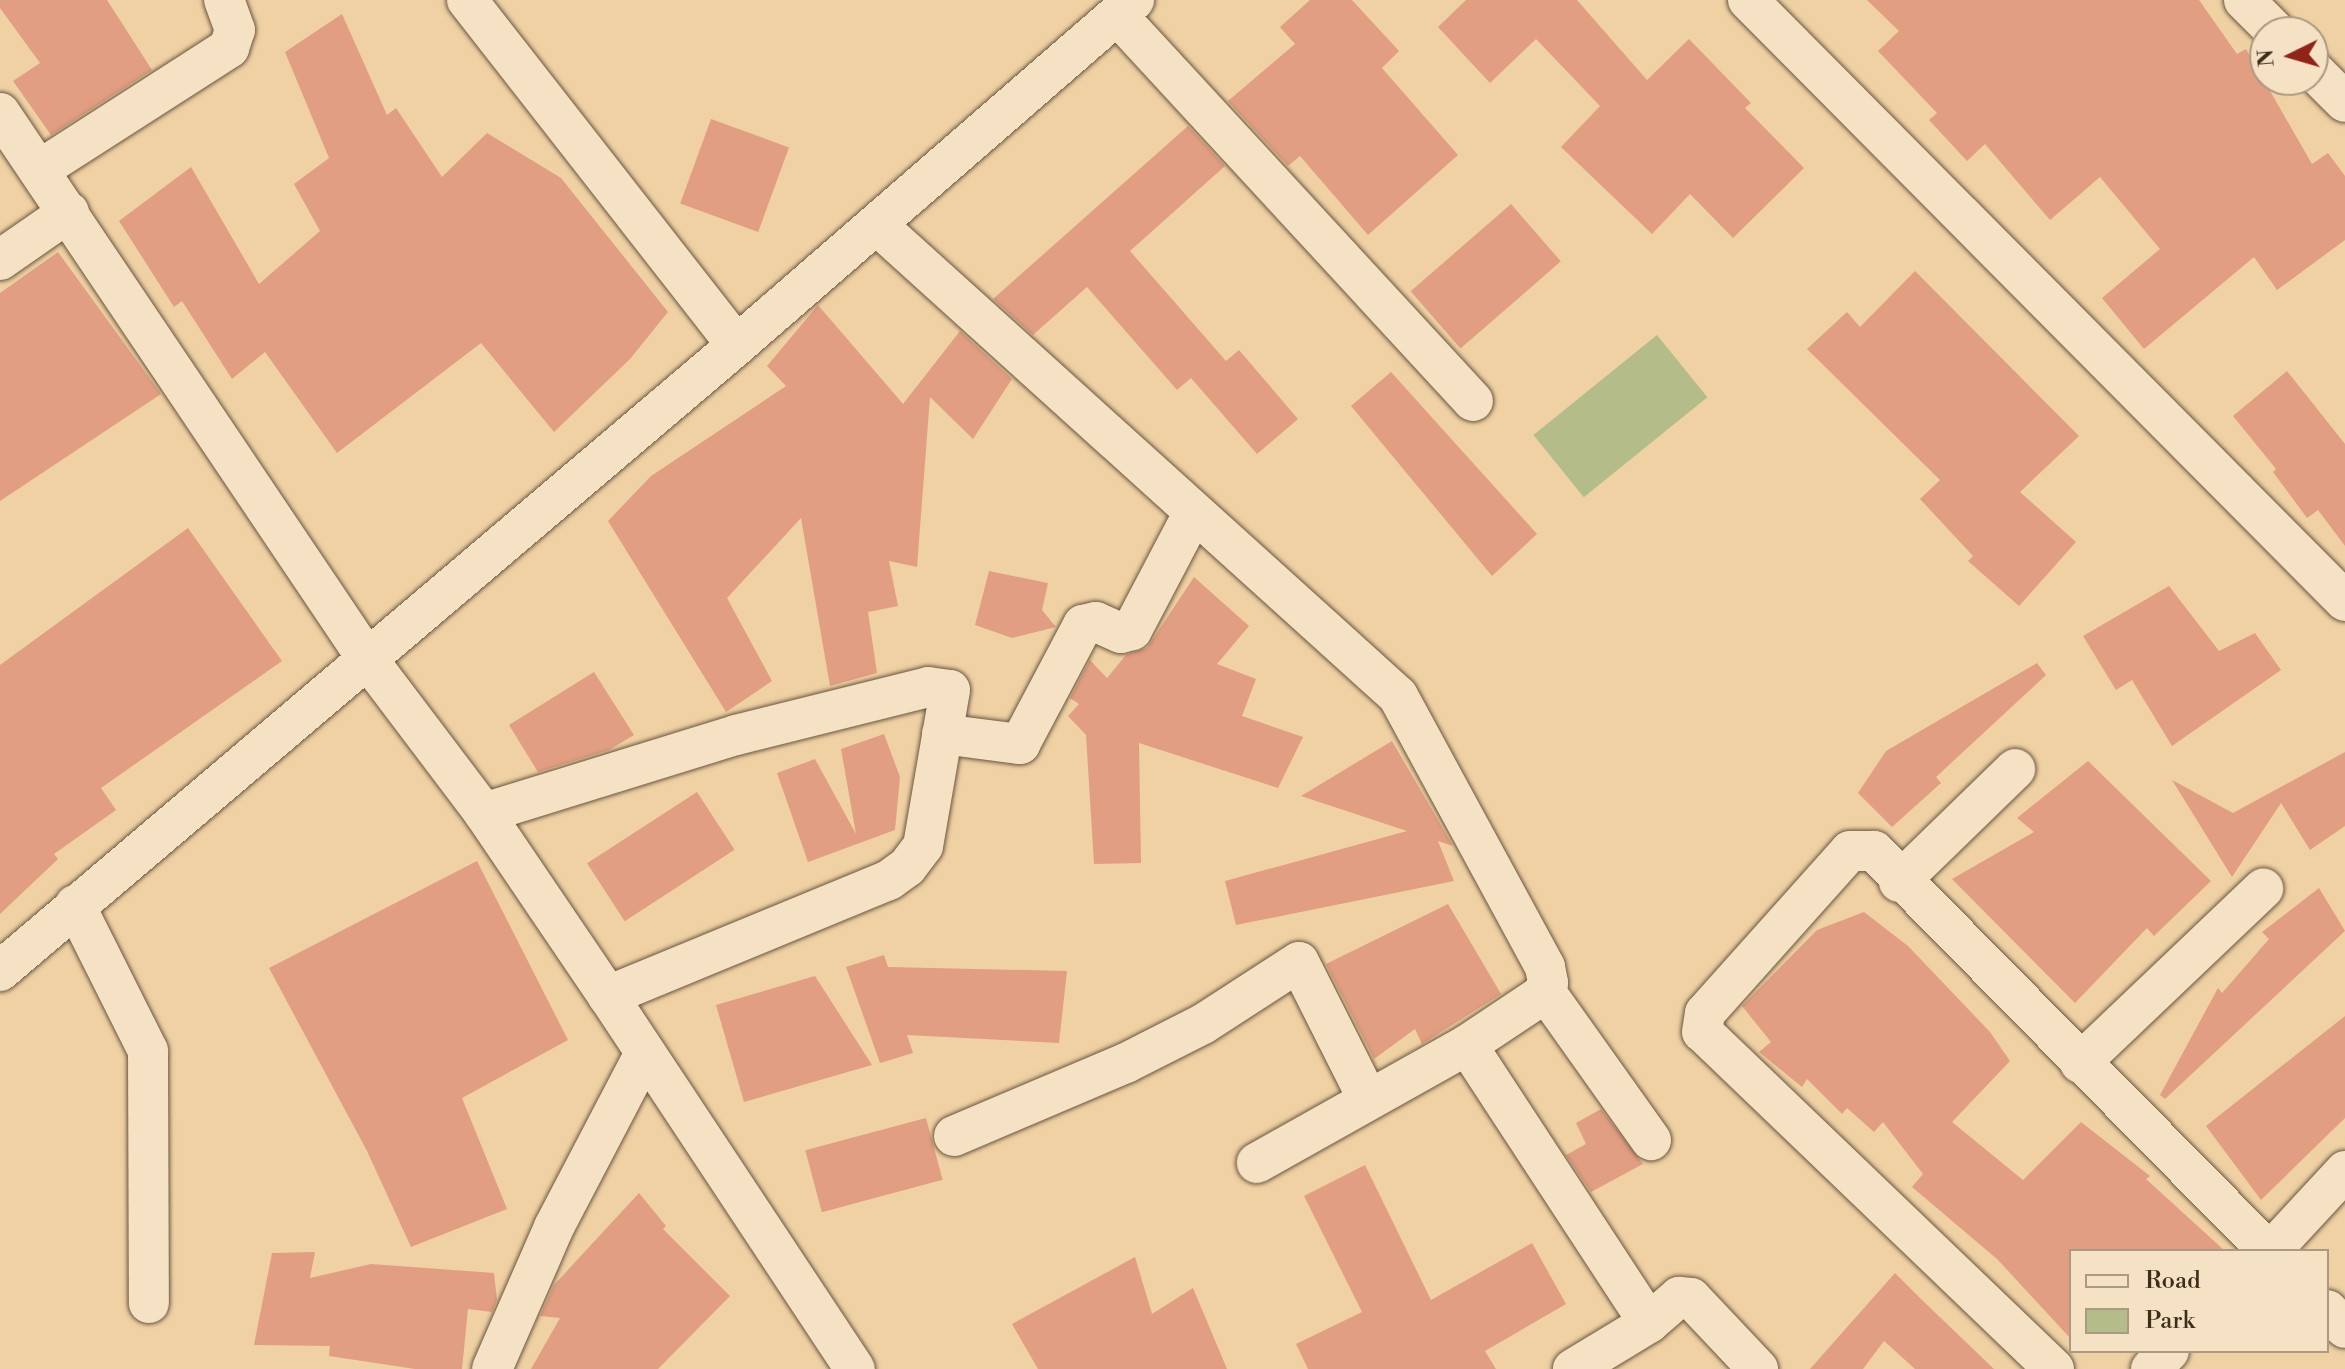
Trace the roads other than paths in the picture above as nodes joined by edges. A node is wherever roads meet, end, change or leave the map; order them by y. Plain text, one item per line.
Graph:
1 (224, 0) edge
2 (467, 0) edge
3 (1748, 0) edge
4 (2244, 0) edge
5 (1125, 7) edge
6 (2260, 16) edge
7 (2329, 86) edge
8 (2345, 102) edge
9 (0, 113) edge
10 (39, 170) junction
11 (69, 212) junction
12 (877, 225) junction
13 (0, 260) edge
14 (737, 345) junction
15 (1473, 401) dead end
16 (1194, 512) junction
17 (2345, 601) edge
18 (366, 657) junction
19 (942, 734) junction
20 (2015, 769) dead end
21 (484, 813) junction
22 (1899, 882) junction
23 (2263, 889) dead end
24 (75, 905) junction
25 (0, 971) edge
26 (1545, 991) junction
27 (608, 996) junction
28 (1467, 1045) junction
29 (645, 1053) junction
30 (2080, 1063) junction
31 (1368, 1099) junction
32 (954, 1136) dead end
33 (1651, 1140) dead end
34 (1257, 1163) dead end
35 (2345, 1171) edge
36 (2268, 1249) edge
37 (2272, 1249) edge
38 (149, 1303) dead end
39 (2329, 1312) edge
40 (1649, 1323) junction
41 (2345, 1328) edge
42 (2167, 1353) edge
43 (492, 1369) edge
44 (855, 1369) edge
45 (1573, 1369) edge
46 (1758, 1369) edge
47 (2054, 1369) edge
48 (2151, 1369) edge

1 - 10 street
2 - 14 street
3 - 17 street
4 - 6 street
5 - 12 street
5 - 15 street
7 - 8 street
9 - 10 street
10 - 11 street
11 - 13 street
11 - 18 street
12 - 14 street
12 - 16 street
14 - 18 street
16 - 19 street
16 - 26 street
18 - 21 street
18 - 24 street
19 - 21 street
19 - 27 street
20 - 22 street
21 - 27 street
22 - 30 street
22 - 47 street
23 - 30 street
24 - 25 street
24 - 38 street
26 - 28 street
26 - 33 street
27 - 29 street
28 - 31 street
28 - 40 street
29 - 43 street
29 - 44 street
30 - 36 street
31 - 32 street
31 - 34 street
35 - 37 street
39 - 41 street
40 - 45 street
40 - 46 street
42 - 48 street

